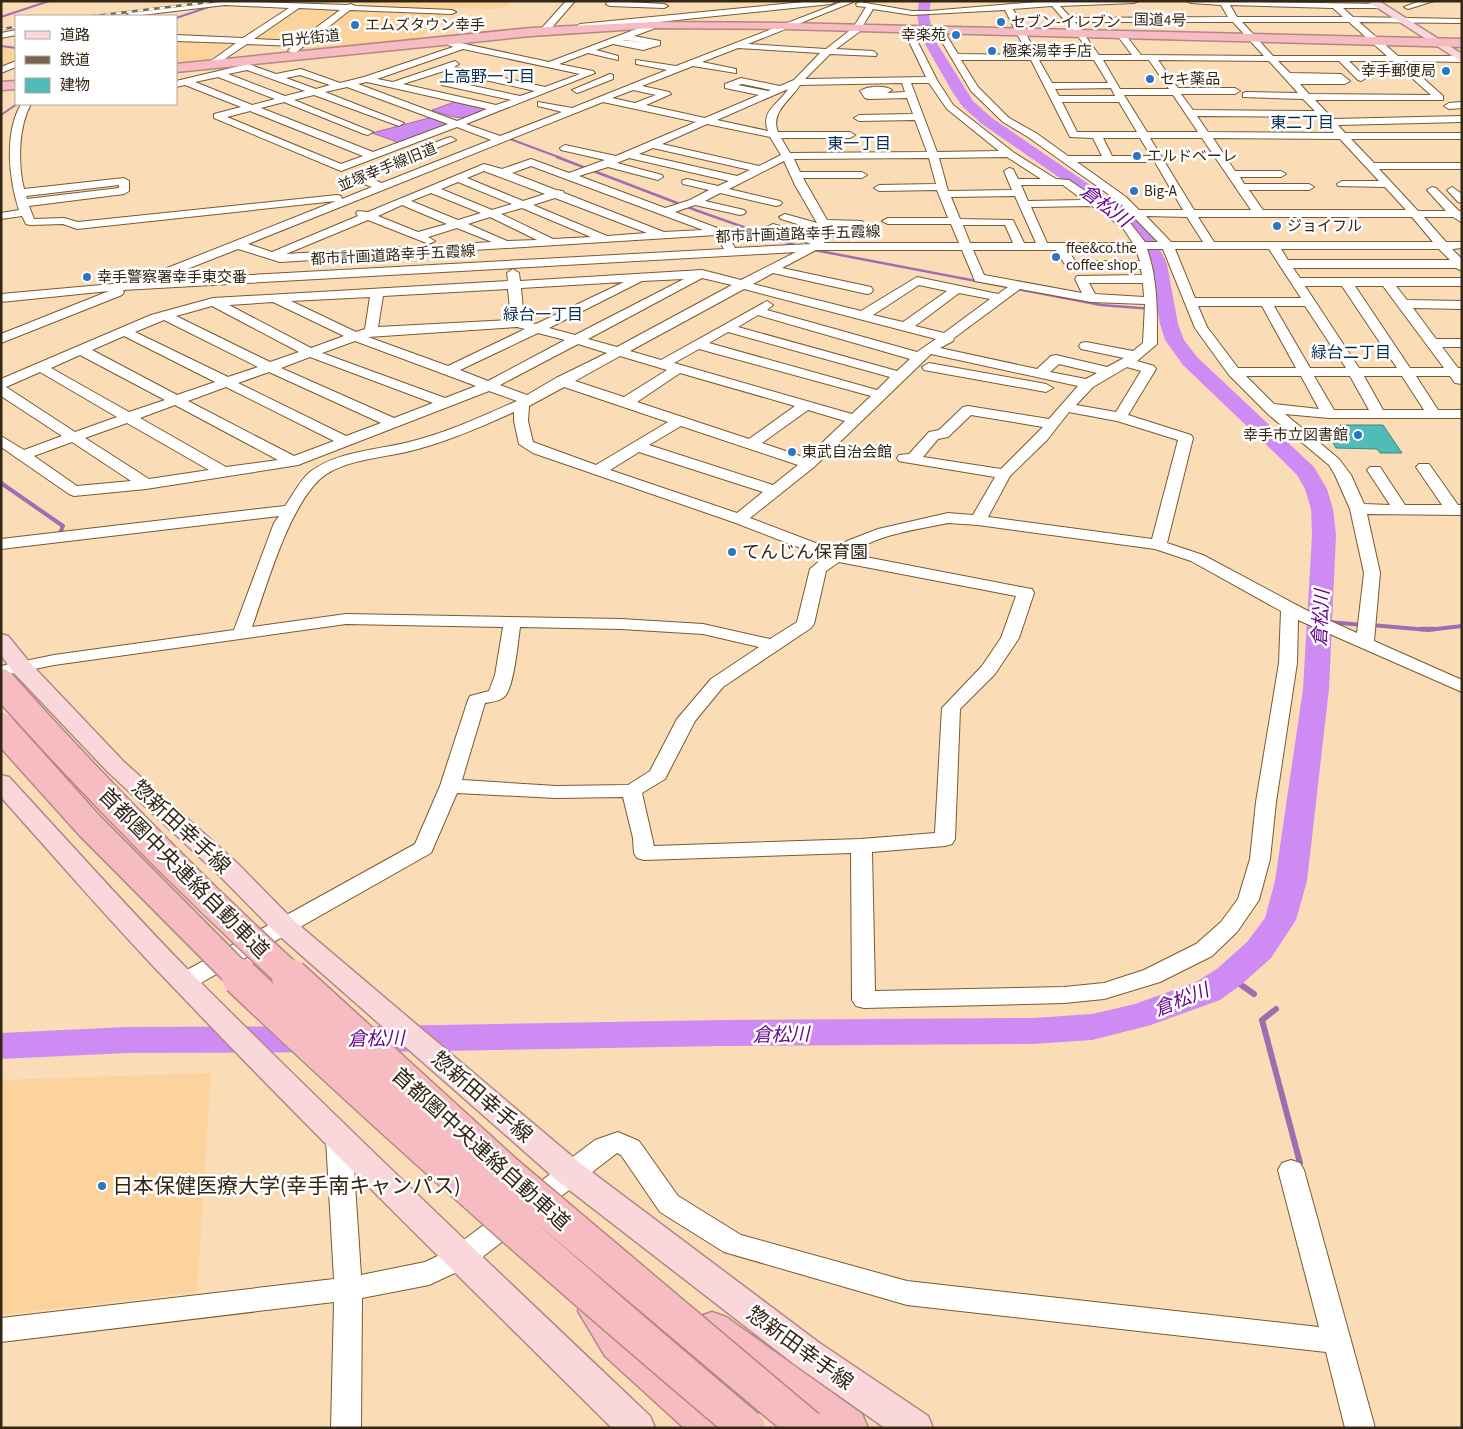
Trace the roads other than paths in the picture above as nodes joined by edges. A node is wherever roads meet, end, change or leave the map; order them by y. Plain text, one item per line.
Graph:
1 (358, 1) edge
2 (571, 1) edge
3 (612, 1) edge
4 (777, 1) edge
5 (835, 1) edge
6 (937, 1) edge
7 (1134, 1) edge
8 (1191, 1) edge
9 (1430, 1) edge
10 (848, 2) edge
11 (1053, 2) edge
12 (1224, 2) edge
13 (152, 3) dead end
14 (300, 4) edge
15 (666, 4) edge
16 (1319, 4) edge
17 (799, 5) junction
18 (1378, 5) edge
19 (871, 6) junction
20 (1336, 6) junction
21 (1408, 7) junction
22 (1440, 7) dead end
23 (349, 8) junction
24 (1008, 8) junction
25 (1448, 10) dead end
26 (452, 12) dead end
27 (912, 12) joint
28 (930, 13) junction
29 (131, 14) edge
30 (1462, 16) edge
31 (1400, 19) junction
32 (1068, 20) junction
33 (1236, 20) junction
34 (1296, 20) junction
35 (1352, 20) junction
36 (674, 21) junction
37 (971, 21) junction
38 (1462, 21) edge
39 (648, 23) junction
40 (785, 26) junction
41 (556, 27) junction
42 (858, 28) junction
43 (912, 30) junction
44 (936, 30) junction
45 (15, 32) edge
46 (1022, 32) junction
47 (1081, 34) junction
48 (1121, 35) junction
49 (1, 36) edge
50 (624, 36) junction
51 (178, 38) edge
52 (1253, 38) junction
53 (15, 39) edge
54 (1318, 40) junction
55 (245, 41) junction
56 (611, 41) junction
57 (439, 42) junction
58 (1377, 42) junction
59 (1437, 42) junction
60 (1462, 43) edge
61 (300, 44) junction
62 (600, 45) junction
63 (735, 46) junction
64 (461, 47) junction
65 (586, 50) junction
66 (827, 52) junction
67 (874, 54) dead end
68 (296, 56) junction
69 (432, 57) junction
70 (955, 57) junction
71 (518, 58) junction
72 (615, 58) dead end
73 (1034, 58) junction
74 (1097, 58) junction
75 (1139, 58) junction
76 (1152, 58) junction
77 (1272, 58) junction
78 (1342, 59) junction
79 (1396, 59) junction
80 (1462, 59) edge
81 (696, 61) junction
82 (15, 64) edge
83 (503, 64) dead end
84 (548, 65) junction
85 (178, 68) edge
86 (444, 68) junction
87 (215, 69) junction
88 (676, 69) junction
89 (735, 69) dead end
90 (1, 70) edge
91 (590, 73) junction
92 (470, 74) junction
93 (766, 75) dead end
94 (784, 76) dead end
95 (275, 77) junction
96 (753, 77) dead end
97 (549, 78) dead end
98 (1361, 78) dead end
99 (367, 79) junction
100 (799, 79) junction
101 (932, 80) junction
102 (625, 81) junction
103 (567, 82) junction
104 (1293, 82) junction
105 (181, 83) edge
106 (15, 85) edge
107 (344, 85) junction
108 (1, 86) edge
109 (392, 86) junction
110 (1049, 86) junction
111 (908, 88) junction
112 (1342, 88) dead end
113 (781, 89) junction
114 (545, 90) junction
115 (1174, 91) junction
116 (1235, 91) dead end
117 (315, 92) junction
118 (1117, 92) junction
119 (768, 94) junction
120 (1307, 96) junction
121 (1440, 98) junction
122 (285, 99) junction
123 (520, 99) junction
124 (602, 99) junction
125 (1056, 99) junction
126 (26, 105) edge
127 (1315, 105) junction
128 (1462, 105) edge
129 (636, 106) junction
130 (1449, 106) junction
131 (248, 108) junction
132 (495, 108) junction
133 (573, 111) junction
134 (1190, 113) junction
135 (1371, 115) dead end
136 (432, 116) junction
137 (919, 117) junction
138 (859, 118) dead end
139 (1462, 118) edge
140 (407, 121) junction
141 (706, 121) junction
142 (1262, 121) dead end
143 (1331, 123) junction
144 (456, 124) junction
145 (491, 124) dead end
146 (375, 130) junction
147 (474, 130) junction
148 (1100, 134) junction
149 (774, 135) junction
150 (850, 135) dead end
151 (1144, 135) junction
152 (668, 136) junction
153 (1032, 136) junction
154 (1049, 136) dead end
155 (1205, 136) junction
156 (1379, 136) junction
157 (1462, 136) edge
158 (500, 140) junction
159 (334, 141) junction
160 (687, 141) dead end
161 (650, 144) junction
162 (628, 154) junction
163 (1005, 154) junction
164 (733, 155) dead end
165 (933, 155) junction
166 (373, 156) junction
167 (787, 156) junction
168 (454, 158) junction
169 (1065, 159) junction
170 (1109, 159) junction
171 (1157, 159) junction
172 (611, 162) junction
173 (772, 163) junction
174 (1371, 166) junction
175 (1406, 166) junction
176 (484, 167) junction
177 (1459, 168) edge
178 (594, 169) junction
179 (760, 169) junction
180 (502, 174) junction
181 (1232, 174) junction
182 (1281, 174) dead end
183 (796, 175) junction
184 (862, 175) dead end
185 (568, 176) junction
186 (658, 177) dead end
187 (458, 178) junction
188 (739, 180) junction
189 (1052, 181) junction
190 (686, 182) dead end
191 (1006, 182) junction
192 (589, 184) junction
193 (882, 184) dead end
194 (1342, 184) dead end
195 (1387, 184) junction
196 (943, 185) junction
197 (382, 187) junction
198 (800, 187) junction
199 (817, 187) dead end
200 (1309, 187) dead end
201 (431, 189) junction
202 (719, 189) junction
203 (1432, 190) dead end
204 (1452, 190) dead end
205 (1244, 191) junction
206 (556, 193) junction
207 (1083, 194) junction
208 (356, 197) junction
209 (1020, 197) junction
210 (1462, 200) edge
211 (401, 201) junction
212 (24, 202) junction
213 (694, 202) junction
214 (776, 203) dead end
215 (1096, 203) junction
216 (522, 204) junction
217 (1277, 204) junction
218 (1406, 204) junction
219 (335, 206) junction
220 (664, 212) junction
221 (740, 212) dead end
222 (490, 213) junction
223 (1136, 213) junction
224 (1190, 213) junction
225 (1259, 213) junction
226 (954, 214) junction
227 (1353, 214) junction
228 (1376, 214) junction
229 (1415, 214) junction
230 (368, 215) junction
231 (1018, 215) dead end
232 (1, 216) edge
233 (1460, 216) edge
234 (785, 217) dead end
235 (888, 221) dead end
236 (456, 224) junction
237 (773, 227) dead end
238 (333, 230) junction
239 (721, 233) junction
240 (822, 235) junction
241 (418, 236) junction
242 (663, 236) junction
243 (1394, 237) junction
244 (606, 239) junction
245 (553, 242) junction
246 (238, 245) junction
247 (510, 245) junction
248 (1210, 245) junction
249 (1272, 245) junction
250 (1443, 245) junction
251 (1462, 245) edge
252 (967, 246) junction
253 (1020, 246) junction
254 (1044, 246) junction
255 (1060, 246) junction
256 (1143, 246) junction
257 (1164, 246) junction
258 (443, 248) junction
259 (380, 252) junction
260 (732, 252) junction
261 (683, 254) junction
262 (277, 256) junction
263 (512, 264) junction
264 (1284, 264) junction
265 (1460, 266) edge
266 (444, 268) junction
267 (771, 269) junction
268 (1148, 272) junction
269 (702, 274) junction
270 (276, 277) junction
271 (644, 277) junction
272 (1296, 282) junction
273 (1346, 282) junction
274 (1387, 282) junction
275 (1462, 282) edge
276 (514, 284) junction
277 (136, 285) junction
278 (742, 285) junction
279 (1018, 285) junction
280 (444, 288) junction
281 (957, 289) junction
282 (867, 290) dead end
283 (377, 292) junction
284 (783, 296) junction
285 (1, 298) edge
286 (273, 298) junction
287 (1001, 298) junction
288 (1091, 298) junction
289 (1151, 301) junction
290 (214, 302) junction
291 (1190, 302) junction
292 (1266, 302) junction
293 (1310, 302) junction
294 (1404, 304) junction
295 (1462, 305) edge
296 (757, 311) junction
297 (164, 315) junction
298 (862, 316) junction
299 (518, 323) junction
300 (538, 327) junction
301 (905, 327) junction
302 (727, 328) junction
303 (371, 331) junction
304 (124, 332) junction
305 (354, 336) junction
306 (576, 338) junction
307 (948, 338) junction
308 (1, 339) edge
309 (1433, 343) junction
310 (1462, 343) edge
311 (697, 344) junction
312 (1086, 346) dead end
313 (81, 350) junction
314 (619, 351) junction
315 (310, 353) junction
316 (926, 358) junction
317 (1131, 359) junction
318 (663, 364) junction
319 (40, 367) junction
320 (269, 367) junction
321 (679, 368) junction
322 (448, 371) junction
323 (1109, 372) junction
324 (1234, 372) junction
325 (1304, 372) junction
326 (1355, 372) junction
327 (1406, 372) junction
328 (1039, 374) junction
329 (900, 376) junction
330 (1459, 376) edge
331 (226, 382) junction
332 (561, 382) junction
333 (1, 384) edge
334 (488, 386) junction
335 (1084, 389) junction
336 (1, 390) edge
337 (881, 395) junction
338 (177, 400) junction
339 (444, 402) junction
340 (525, 402) junction
341 (626, 403) junction
342 (806, 406) junction
343 (1066, 407) junction
344 (1271, 408) junction
345 (1329, 414) junction
346 (1378, 414) junction
347 (1434, 414) junction
348 (1462, 414) edge
349 (1120, 417) junction
350 (127, 418) junction
351 (855, 420) junction
352 (678, 421) junction
353 (394, 423) junction
354 (1052, 424) junction
355 (73, 436) junction
356 (1, 440) edge
357 (347, 442) junction
358 (750, 445) junction
359 (637, 446) junction
360 (321, 451) junction
361 (23, 455) junction
362 (293, 462) junction
363 (342, 462) junction
364 (808, 464) junction
365 (1424, 467) dead end
366 (1375, 470) dead end
367 (597, 471) junction
368 (225, 473) junction
369 (1004, 474) junction
370 (146, 484) junction
371 (775, 491) junction
372 (1358, 509) junction
373 (290, 510) junction
374 (1401, 510) junction
375 (1457, 510) edge
376 (739, 520) junction
377 (978, 520) junction
378 (1, 544) edge
379 (1158, 545) junction
380 (836, 556) junction
381 (1295, 611) junction
382 (512, 623) junction
383 (241, 633) junction
384 (1, 640) edge
385 (1361, 642) junction
386 (772, 645) junction
387 (8, 674) edge
388 (1458, 682) edge
389 (1, 727) edge
390 (1, 782) edge
391 (450, 786) junction
392 (632, 791) junction
393 (861, 846) junction
394 (284, 926) junction
395 (184, 982) junction
396 (339, 1139) junction
397 (1292, 1170) dead end
398 (570, 1174) junction
399 (462, 1257) junction
400 (581, 1286) junction
401 (348, 1289) junction
402 (642, 1290) junction
403 (1, 1330) edge
404 (1337, 1341) junction
405 (346, 1428) edge
406 (637, 1428) edge
407 (714, 1428) edge
408 (746, 1428) edge
409 (807, 1428) edge
410 (847, 1428) edge
411 (915, 1428) edge
412 (1360, 1428) edge

1 - 23 street
2 - 41 street
3 - 15 street
4 - 17 street
5 - 17 street
6 - 28 street
7 - 11 street
8 - 12 street
9 - 21 street
10 - 19 street
10 - 40 street, 並塚幸手線旧道
11 - 24 street
11 - 32 street
12 - 16 street
12 - 33 street
13 - 29 street
14 - 23 street
14 - 29 street
14 - 55 street
15 - 39 street
16 - 20 street
17 - 36 street
18 - 20 street
18 - 21 street
18 - 31 main road
19 - 27 street
19 - 42 street
20 - 35 street
21 - 22 street
23 - 26 street
23 - 61 street
24 - 37 street
24 - 46 street
25 - 30 street
27 - 28 street
28 - 37 street
31 - 35 street
31 - 38 street
31 - 59 main road
32 - 33 street
32 - 47 street
33 - 34 street
33 - 52 street
34 - 35 street
34 - 54 street
35 - 58 street
36 - 39 highway, 国道4号
36 - 40 highway, 国道4号
37 - 44 highway, 国道4号
37 - 46 highway, 国道4号
39 - 41 highway, 国道4号
39 - 50 street
40 - 42 highway, 国道4号
40 - 63 street, 並塚幸手線旧道
41 - 57 highway, 日光街道
42 - 43 highway, 国道4号
42 - 66 street
43 - 44 highway, 国道4号
43 - 101 street
44 - 70 street
45 - 49 street
46 - 47 highway, 国道4号
46 - 73 street
47 - 48 highway, 国道4号
47 - 74 street
48 - 52 highway, 国道4号
48 - 75 street
49 - 53 street
50 - 56 street
50 - 56 street
51 - 55 street
52 - 54 highway, 国道4号
52 - 77 street
54 - 58 highway, 国道4号
55 - 61 street
55 - 87 street
56 - 62 street
57 - 64 street
57 - 68 highway, 日光街道
58 - 59 highway, 国道4号
58 - 79 street
59 - 60 highway, 国道4号
59 - 80 main road
61 - 68 street
62 - 65 street
62 - 88 street
63 - 66 street
63 - 81 street, 並塚幸手線旧道
64 - 69 street
64 - 71 street
65 - 72 street
65 - 84 street
66 - 67 street
66 - 100 street
68 - 87 highway, 日光街道
69 - 86 street
69 - 99 street
70 - 73 street
70 - 153 street
71 - 83 street
71 - 84 street
73 - 74 street
73 - 110 street
74 - 75 street
74 - 118 street
75 - 76 street
76 - 77 street
76 - 115 street
77 - 78 street
77 - 104 street
78 - 79 street
78 - 98 street
79 - 80 street
79 - 121 street
81 - 88 street, 並塚幸手線旧道
81 - 89 street
82 - 90 street
84 - 91 street
85 - 87 highway, 日光街道
86 - 92 street
86 - 109 street
87 - 95 street
87 - 105 street
87 - 122 street
88 - 102 street, 並塚幸手線旧道
91 - 102 street
91 - 103 street
92 - 114 street
92 - 123 street
93 - 96 street
94 - 100 street
95 - 107 street
95 - 117 street
97 - 103 street
99 - 107 street
99 - 109 street
100 - 111 street
100 - 113 street
100 - 149 street
101 - 111 street
101 - 163 street
102 - 124 street, 並塚幸手線旧道
102 - 129 street
102 - 133 street
103 - 114 street
104 - 112 street
104 - 120 street
105 - 131 street
106 - 108 highway
107 - 117 street
107 - 136 street
109 - 132 street
110 - 118 street
110 - 125 street
111 - 137 street
113 - 119 street
113 - 119 street
114 - 123 street
115 - 116 street
115 - 118 street
115 - 134 street
117 - 122 street
117 - 140 street
118 - 125 street
118 - 151 street
119 - 141 street
120 - 121 street
120 - 127 street
120 - 127 street
121 - 130 street
122 - 131 street
122 - 146 street
123 - 132 street
124 - 129 street
124 - 133 street, 並塚幸手線旧道
125 - 148 street
126 - 212 street
127 - 143 street
128 - 130 street
129 - 141 street
130 - 139 street
131 - 159 street
131 - 166 street
132 - 144 street
133 - 158 street, 並塚幸手線旧道
134 - 143 street
134 - 155 street
135 - 143 street
136 - 140 street
136 - 144 street
137 - 138 street
137 - 165 street
139 - 143 street
140 - 146 street
141 - 149 street
141 - 152 street
142 - 143 street
143 - 155 street
143 - 156 street
143 - 174 street
144 - 147 street
144 - 166 street
145 - 147 street
146 - 159 street
147 - 158 street
147 - 197 street
148 - 151 street
148 - 170 street
149 - 150 street
149 - 167 street
151 - 155 street
151 - 171 street
152 - 160 street
152 - 161 street
153 - 154 street
153 - 169 street
155 - 181 street
156 - 157 street
156 - 175 street
158 - 168 street, 並塚幸手線旧道
159 - 166 street
161 - 162 street
161 - 179 street
162 - 172 street
162 - 188 street
163 - 165 street
163 - 189 street
163 - 191 street
164 - 173 street
165 - 167 street
165 - 196 street
167 - 173 street
167 - 183 street
168 - 176 street
168 - 197 street, 並塚幸手線旧道
169 - 170 street
169 - 223 street
170 - 171 street
171 - 224 street
172 - 178 street
172 - 178 street
172 - 186 street
173 - 179 street
174 - 175 street
174 - 195 street
175 - 177 street
176 - 180 street
176 - 187 street
178 - 185 street
179 - 188 street
180 - 185 street
180 - 206 street
181 - 182 street
181 - 205 street
183 - 184 street
183 - 198 street
185 - 192 street
187 - 201 street
187 - 216 street
188 - 202 street
189 - 191 street
189 - 207 street
190 - 202 street
191 - 209 street
192 - 206 street
192 - 220 street
193 - 196 street
194 - 195 street
195 - 218 street
196 - 209 street
196 - 226 street
197 - 208 street, 並塚幸手線旧道
198 - 199 street
198 - 240 street
200 - 205 street
201 - 211 street
201 - 222 street
202 - 213 street
202 - 214 street
203 - 233 street
204 - 210 street
205 - 217 street
205 - 225 street
206 - 216 street
206 - 242 street
207 - 209 street
207 - 215 street
208 - 212 street
208 - 219 street, 並塚幸手線旧道
209 - 215 street
209 - 254 street
211 - 230 street
211 - 236 street
212 - 212 street
212 - 232 street
213 - 220 street
213 - 221 street
215 - 256 street
216 - 222 street
216 - 244 street
217 - 225 street
217 - 227 street
218 - 227 street
218 - 229 street
219 - 230 street
219 - 246 street, 並塚幸手線旧道
220 - 239 street
222 - 236 street
222 - 245 street
223 - 224 street
223 - 257 street
224 - 225 street
224 - 248 street
226 - 231 street
226 - 235 street
226 - 252 street
226 - 253 street
227 - 228 street
228 - 229 street
228 - 243 street
229 - 233 street
229 - 250 street
230 - 238 street
230 - 241 street
234 - 240 street
236 - 241 street
236 - 247 street
237 - 240 street
238 - 259 street
238 - 262 street
239 - 242 street
239 - 260 street
240 - 252 street, 都市計画道路幸手五霞線
240 - 260 street, 都市計画道路幸手五霞線
240 - 267 street
241 - 258 street
242 - 244 street
242 - 261 street
243 - 249 street, 都市計画道路幸手五霞線
243 - 250 street, 都市計画道路幸手五霞線
244 - 245 street
245 - 247 street
246 - 262 street
246 - 277 street, 並塚幸手線旧道
247 - 258 street
247 - 263 street
248 - 249 street, 都市計画道路幸手五霞線
248 - 257 street, 都市計画道路幸手五霞線
249 - 264 street
250 - 251 street, 都市計画道路幸手五霞線
250 - 265 street
252 - 253 street, 都市計画道路幸手五霞線
252 - 279 street
253 - 254 street, 都市計画道路幸手五霞線
254 - 255 street, 都市計画道路幸手五霞線
255 - 256 street, 都市計画道路幸手五霞線
255 - 268 street
256 - 257 street, 都市計画道路幸手五霞線
256 - 268 street
257 - 291 street
258 - 259 street
258 - 266 street
259 - 262 street
260 - 261 street, 都市計画道路幸手五霞線
261 - 263 street, 都市計画道路幸手五霞線
261 - 269 street
262 - 270 street
263 - 266 street, 都市計画道路幸手五霞線
263 - 276 street
264 - 265 street
264 - 272 street
266 - 270 street, 都市計画道路幸手五霞線
266 - 280 street
267 - 278 street
267 - 282 street
268 - 288 street
268 - 289 street
269 - 271 street
269 - 278 street
269 - 306 street
270 - 277 street, 都市計画道路幸手五霞線
270 - 286 street
271 - 276 street
271 - 300 street
272 - 273 street
272 - 293 street
273 - 274 street
273 - 327 street
274 - 275 street
274 - 294 street
276 - 280 street
276 - 299 street
277 - 285 street
277 - 308 street, 並塚幸手線旧道
278 - 284 street
278 - 314 street
279 - 287 street
279 - 288 street
280 - 283 street
281 - 287 street
281 - 298 street
281 - 301 street
283 - 286 street
283 - 303 street
284 - 296 street
284 - 298 street
286 - 290 street
286 - 305 street
287 - 307 street
288 - 289 street
289 - 317 street
290 - 297 street
290 - 315 street
291 - 292 street
291 - 324 street
292 - 293 street
292 - 325 street
293 - 326 street
294 - 295 street
294 - 309 street
296 - 302 street
296 - 316 street
297 - 304 street
297 - 320 street
298 - 301 street
299 - 300 street
299 - 303 street
300 - 306 street
300 - 322 street
301 - 307 street
302 - 311 street
302 - 329 street
303 - 305 street
304 - 313 street
304 - 331 street
305 - 315 street
305 - 322 street
306 - 314 street
306 - 334 street
307 - 316 street
309 - 310 street
309 - 330 street
311 - 318 street
311 - 337 street
312 - 317 street
313 - 319 street
313 - 338 street
314 - 318 street
314 - 332 street
315 - 320 street
315 - 339 street
316 - 328 street
316 - 329 street
316 - 335 street
317 - 323 street
317 - 349 street
318 - 321 street
319 - 333 street
319 - 350 street
320 - 331 street
320 - 353 street
321 - 341 street
321 - 342 street
322 - 334 street
323 - 328 street
323 - 335 street
324 - 325 street
324 - 344 street
325 - 326 street
325 - 345 street
326 - 327 street
326 - 346 street
327 - 330 street
327 - 347 street
328 - 335 street
329 - 337 street
331 - 338 street
331 - 357 street
332 - 340 street
332 - 341 street
334 - 339 street
334 - 340 street
335 - 343 street
336 - 355 street
337 - 351 street
338 - 350 street
338 - 362 street
339 - 353 street
340 - 363 street
340 - 367 street
341 - 352 street
342 - 351 street
342 - 358 street
343 - 349 street
343 - 354 street
344 - 345 street
344 - 372 street
345 - 346 street
346 - 347 street
347 - 348 street
349 - 379 street
350 - 355 street
350 - 368 street
351 - 364 street
352 - 358 street
352 - 359 street
353 - 357 street
354 - 369 street
354 - 369 street
355 - 361 street
355 - 370 street
356 - 361 street
357 - 360 street
358 - 364 street
359 - 367 street
359 - 371 street
360 - 362 street
360 - 363 street
361 - 370 street
362 - 368 street
363 - 373 street
364 - 371 street
365 - 375 street
366 - 374 street
367 - 376 street
368 - 370 street
369 - 377 street
371 - 376 street
372 - 374 street
372 - 385 street
373 - 378 street
373 - 383 street
374 - 375 street
376 - 380 street
377 - 379 street
377 - 380 street
379 - 381 street
380 - 386 street
380 - 393 street
381 - 385 street
381 - 393 street
382 - 383 street
382 - 386 street
382 - 391 street
383 - 387 street
384 - 387 main road, 惣新田幸手線
385 - 388 street
386 - 392 street
387 - 394 main road, 惣新田幸手線
387 - 402 highway, 首都圏中央連絡自動車道, bridge
389 - 400 highway, 首都圏中央連絡自動車道, bridge
390 - 395 main road
391 - 392 street
391 - 394 street
392 - 393 street
394 - 395 street
394 - 398 main road, 惣新田幸手線
395 - 396 main road
396 - 399 main road
396 - 401 street
397 - 404 street
398 - 399 street
398 - 404 street
398 - 411 main road, 惣新田幸手線
399 - 401 street
399 - 406 main road
400 - 407 highway, bridge
400 - 408 highway, 首都圏中央連絡自動車道, bridge
401 - 403 street
401 - 405 street
402 - 409 highway, 首都圏中央連絡自動車道, bridge
402 - 410 highway, bridge
404 - 412 street

